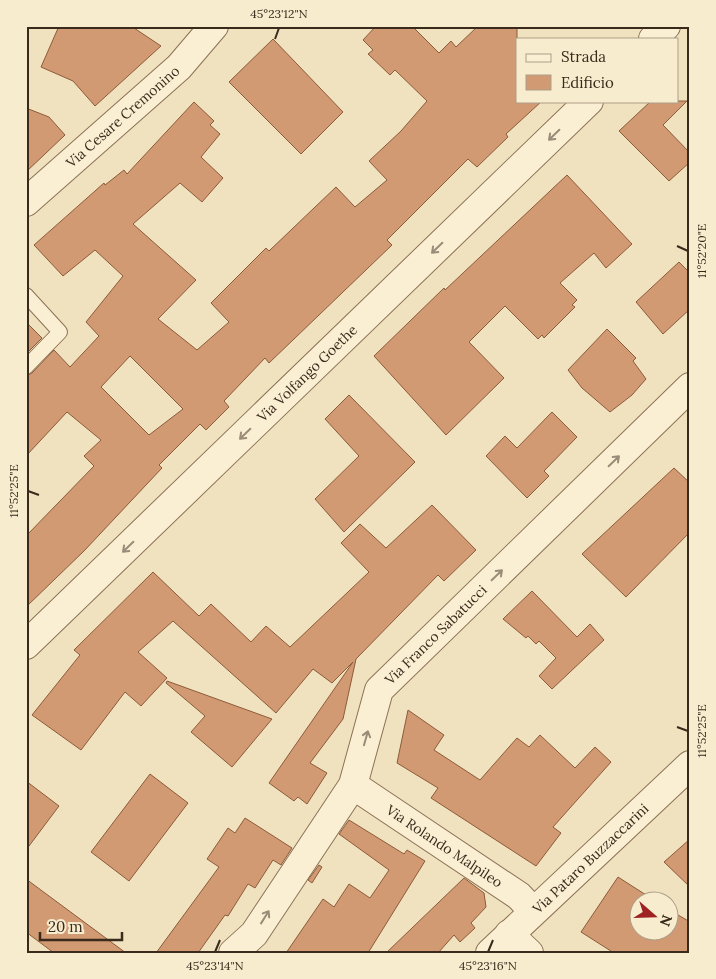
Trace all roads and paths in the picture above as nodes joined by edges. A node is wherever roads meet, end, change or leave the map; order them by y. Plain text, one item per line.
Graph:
1 (214, 26) edge
2 (666, 26) edge
3 (654, 38) edge
4 (588, 102) edge
5 (26, 202) edge
6 (26, 295) edge
7 (26, 367) edge
8 (690, 387) edge
9 (26, 645) edge
10 (690, 765) edge
11 (352, 785) junction
12 (533, 912) junction
13 (499, 944) edge
14 (233, 953) edge
15 (529, 953) edge

1 - 5 street, Via Cesare Cremonino
2 - 3 street
4 -> 9 street, Via Volfango Goethe
6 - 7 lane
11 -> 8 street, Via Franco Sabatucci
10 - 12 street, Via Pataro Buzzaccarini
11 - 12 street, Via Rolando Malpileo
14 -> 11 street, Via Franco Sabatucci
12 - 13 street, Via Pataro Buzzaccarini
13 - 15 street

